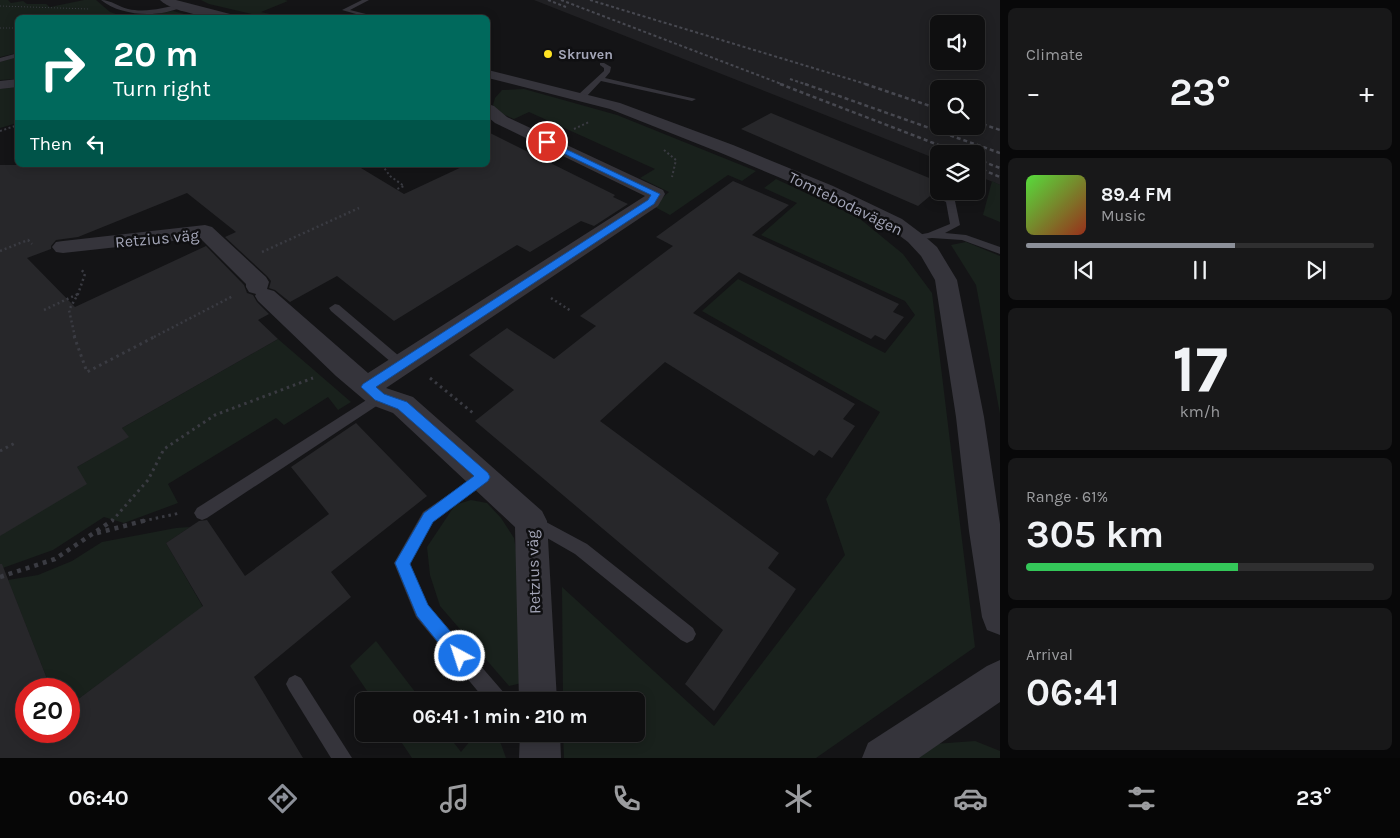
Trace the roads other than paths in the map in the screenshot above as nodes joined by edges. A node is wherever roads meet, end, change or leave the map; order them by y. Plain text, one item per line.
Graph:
1 (104, 0) edge
2 (166, 0) edge
3 (366, 0) edge
4 (181, 6) junction
5 (209, 15) edge
6 (366, 15) edge
7 (15, 56) edge
8 (0, 60) edge
9 (602, 64) dead end
10 (490, 75) edge
11 (600, 79) junction
12 (511, 80) junction
13 (15, 83) edge
14 (0, 85) edge
15 (490, 96) edge
16 (582, 96) junction
17 (692, 99) dead end
18 (490, 111) edge
19 (946, 200) edge
20 (923, 236) junction
21 (63, 247) dead end
22 (1000, 252) edge
23 (335, 308) dead end
24 (405, 363) junction
25 (364, 384) junction
26 (483, 477) junction
27 (202, 513) dead end
28 (531, 521) junction
29 (1000, 617) edge
30 (687, 634) dead end
31 (1000, 679) edge
32 (295, 684) dead end
33 (490, 692) edge
34 (538, 692) edge
35 (342, 758) edge
36 (883, 758) edge

1 - 4 lane
2 - 4 street
3 - 6 lane
4 - 5 street
7 - 8 lane
9 - 11 lane
10 - 12 street, Tomtebodavägen
11 - 16 lane
11 - 17 lane
12 - 15 street
12 - 16 street, Tomtebodavägen
13 - 14 street
16 - 20 street, Tomtebodavägen
18 - 24 street
19 - 20 lane
20 - 22 lane
20 - 29 street, Tomtebodavägen
21 - 25 street, Retzius väg
23 - 24 lane
24 - 25 street
25 - 26 street, Retzius väg
25 - 27 lane
26 - 28 street, Retzius väg
26 - 33 lane
28 - 30 lane
28 - 34 street, Retzius väg
31 - 36 street
32 - 35 lane

